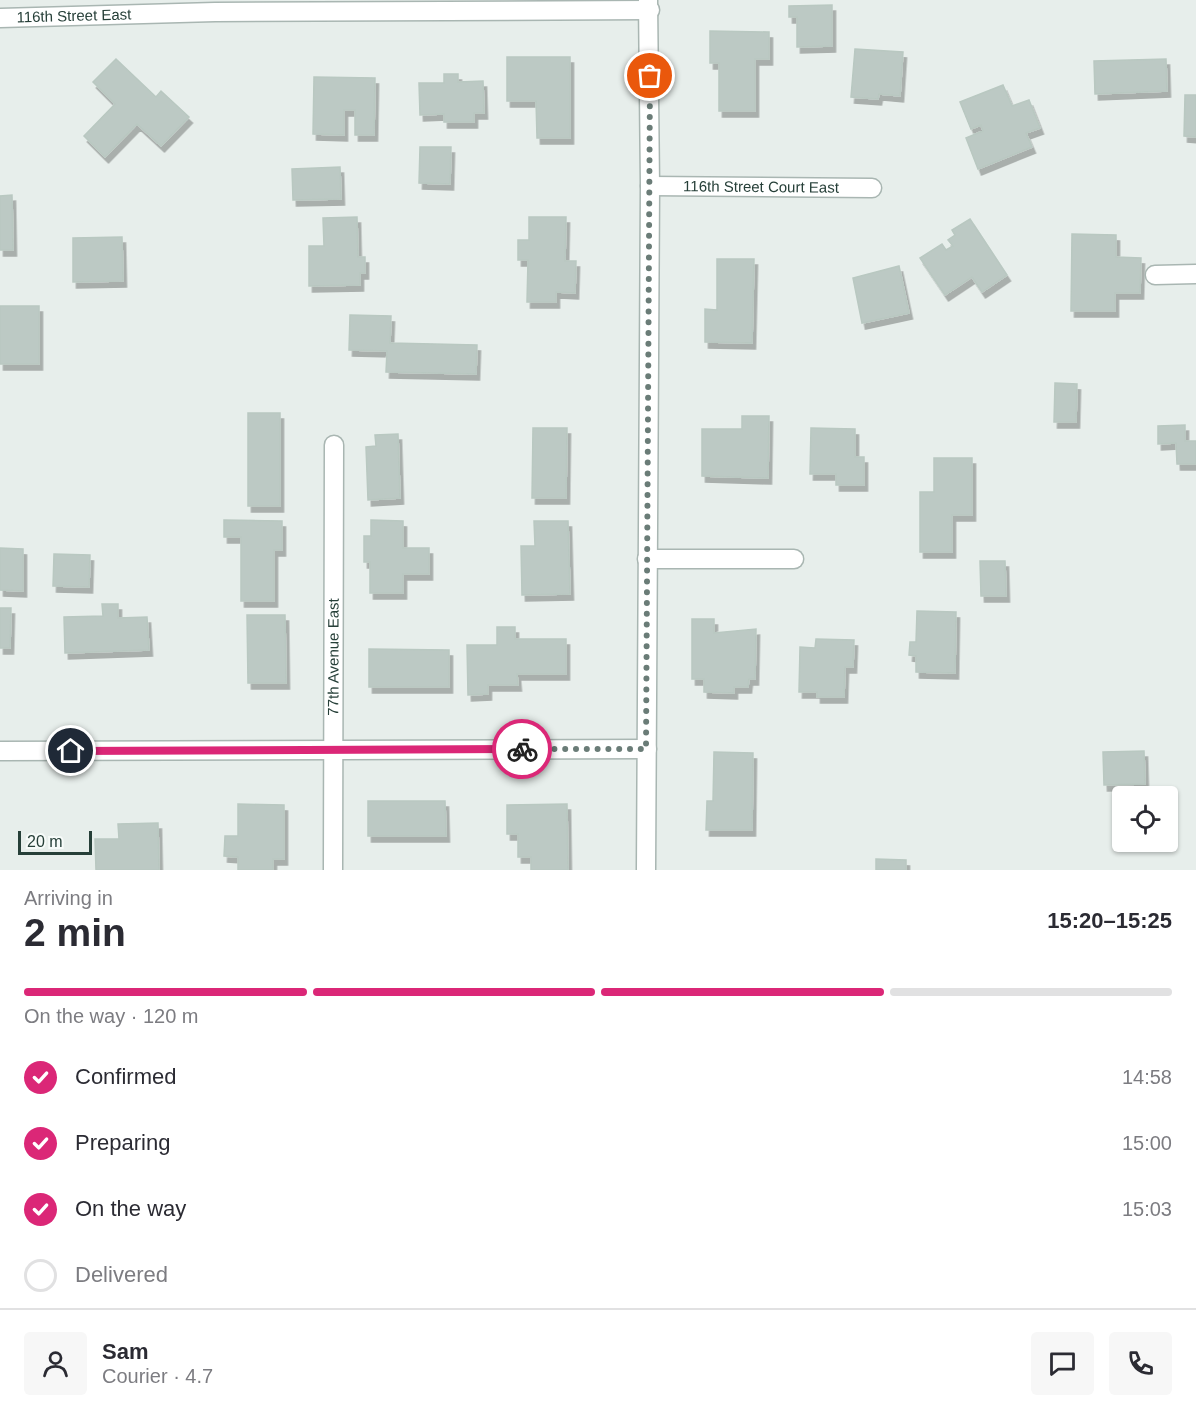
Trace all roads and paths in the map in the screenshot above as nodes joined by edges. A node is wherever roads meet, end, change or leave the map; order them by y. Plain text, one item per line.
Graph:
1 (649, 5) edge
2 (87, 8) edge
3 (0, 18) edge
4 (650, 186) junction
5 (872, 188) dead end
6 (1196, 274) edge
7 (1155, 275) dead end
8 (334, 445) dead end
9 (794, 559) dead end
10 (647, 560) junction
11 (646, 749) junction
12 (333, 750) junction
13 (0, 751) edge
14 (333, 870) edge
15 (646, 870) edge

1 - 2 street, 116th Street East
1 - 4 street
2 - 3 street, 116th Street East
4 - 5 street, 116th Street Court East
4 - 10 street
6 - 7 street
8 - 12 street, 77th Avenue East
9 - 10 street
10 - 11 street
11 - 12 street
11 - 15 street
12 - 13 street
12 - 14 street, 77th Avenue East

